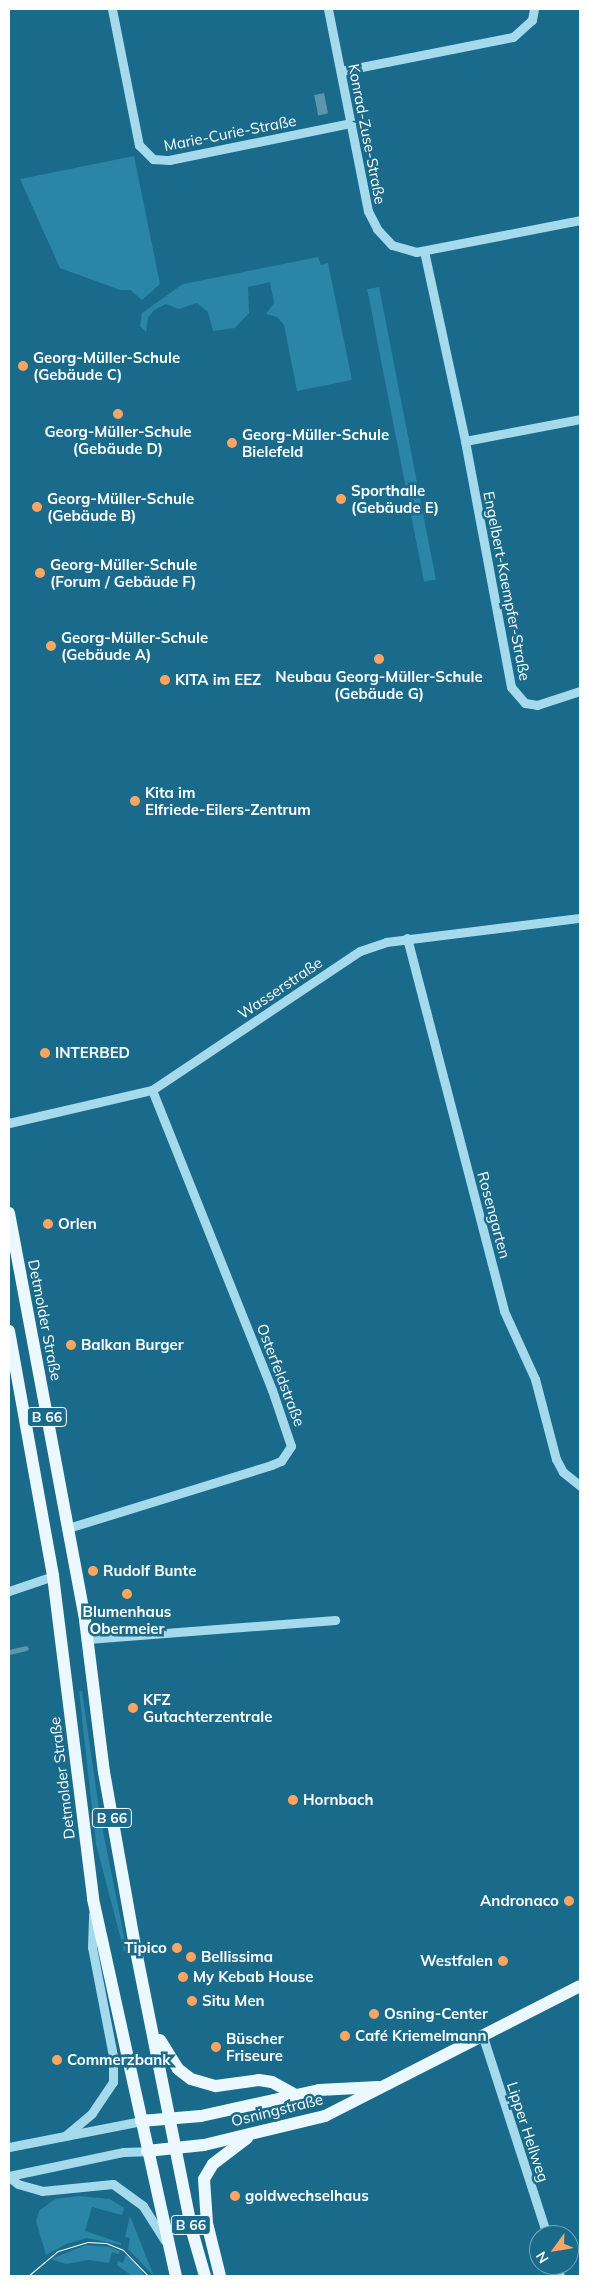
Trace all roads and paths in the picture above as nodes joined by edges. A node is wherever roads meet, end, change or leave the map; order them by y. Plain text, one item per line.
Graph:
1 (112, 9) edge
2 (328, 9) edge
3 (534, 9) edge
4 (341, 71) junction
5 (351, 123) junction
6 (580, 220) edge
7 (424, 251) junction
8 (580, 419) edge
9 (465, 441) junction
10 (580, 691) edge
11 (580, 918) edge
12 (407, 938) junction
13 (152, 1090) junction
14 (9, 1123) edge
15 (9, 1213) edge
16 (9, 1331) edge
17 (580, 1486) edge
18 (68, 1528) junction
19 (53, 1576) junction
20 (9, 1591) edge
21 (335, 1620) dead end
22 (88, 1639) junction
23 (93, 1898) junction
24 (580, 1986) edge
25 (149, 2015) junction
26 (483, 2038) junction
27 (381, 2087) junction
28 (295, 2095) junction
29 (171, 2120) junction
30 (141, 2122) junction
31 (252, 2134) junction
32 (65, 2136) junction
33 (9, 2147) edge
34 (176, 2149) junction
35 (147, 2151) junction
36 (9, 2177) edge
37 (544, 2225) edge
38 (168, 2246) junction
39 (176, 2276) edge
40 (205, 2276) edge
41 (220, 2276) edge

1 - 5 street, Marie-Curie-Straße
2 - 4 street, Konrad-Zuse-Straße
3 - 4 street
4 - 5 street, Konrad-Zuse-Straße
5 - 7 street, Konrad-Zuse-Straße
6 - 7 street, Konrad-Zuse-Straße
7 - 9 street, Engelbert-Kaempfer-Straße
8 - 9 street
9 - 10 street, Engelbert-Kaempfer-Straße
11 - 12 street, Wasserstraße
12 - 13 street, Wasserstraße
12 - 17 street, Rosengarten
13 - 14 street, Wasserstraße
13 - 18 street, Osterfeldstraße
15 - 18 main road, Detmolder Straße / B 66
16 - 19 main road, Detmolder Straße / B 66
18 - 22 main road, Detmolder Straße / B 66
19 - 20 street
19 - 23 main road, Detmolder Straße / B 66
21 - 22 street
22 - 25 main road, Detmolder Straße / B 66
23 - 30 main road, Detmolder Straße / B 66
23 - 32 street
24 - 26 main road, Osningstraße
25 - 28 main road
25 - 29 main road, Detmolder Straße / B 66
26 - 27 main road, Osningstraße
26 - 37 street, Lipper Hellweg
27 - 28 main road, Osningstraße
27 - 31 main road, Osningstraße
28 - 29 main road, Osningstraße
29 - 30 main road, Osningstraße
29 - 34 main road, Detmolder Straße / B 66
30 - 32 street
30 - 35 main road, Detmolder Straße / B 66
31 - 34 main road, Osningstraße
31 - 41 main road
32 - 33 street
34 - 35 main road, Osningstraße
34 - 40 main road, Detmolder Straße / B 66
35 - 36 street
35 - 38 main road, Detmolder Straße / B 66
36 - 38 street, B 66
38 - 39 main road, Detmolder Straße / B 66

